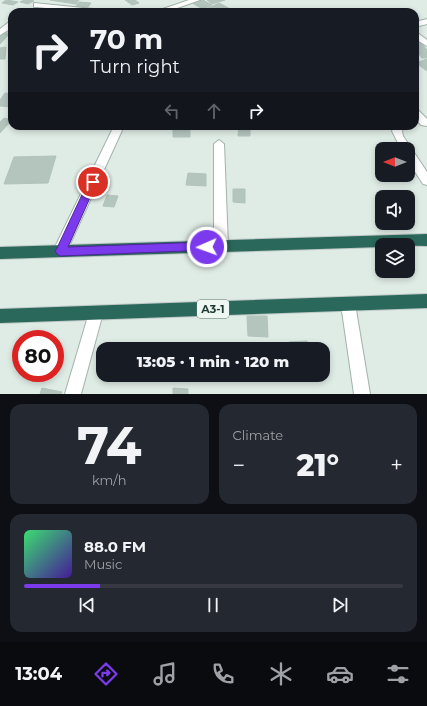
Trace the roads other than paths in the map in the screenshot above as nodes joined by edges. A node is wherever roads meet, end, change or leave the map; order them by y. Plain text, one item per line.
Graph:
1 (44, 0) edge
2 (196, 0) edge
3 (48, 8) edge
4 (171, 8) edge
5 (8, 27) edge
6 (0, 34) edge
7 (116, 130) edge
8 (398, 130) edge
9 (402, 142) edge
10 (219, 144) dead end
11 (415, 163) edge
12 (427, 181) edge
13 (427, 240) edge
14 (221, 246) junction
15 (60, 251) junction
16 (0, 253) edge
17 (427, 302) edge
18 (348, 304) junction
19 (96, 313) junction
20 (0, 316) edge
21 (73, 394) edge
22 (362, 394) edge

1 - 3 street
2 - 4 street
5 - 6 street
7 - 15 street
8 - 9 street
10 - 14 street
11 - 12 street
13 - 14 highway
14 - 15 highway
15 - 16 highway
17 - 18 highway, A3-1
18 - 19 highway, A3-1
18 - 22 street
19 - 20 highway, A3-1
19 - 21 street

